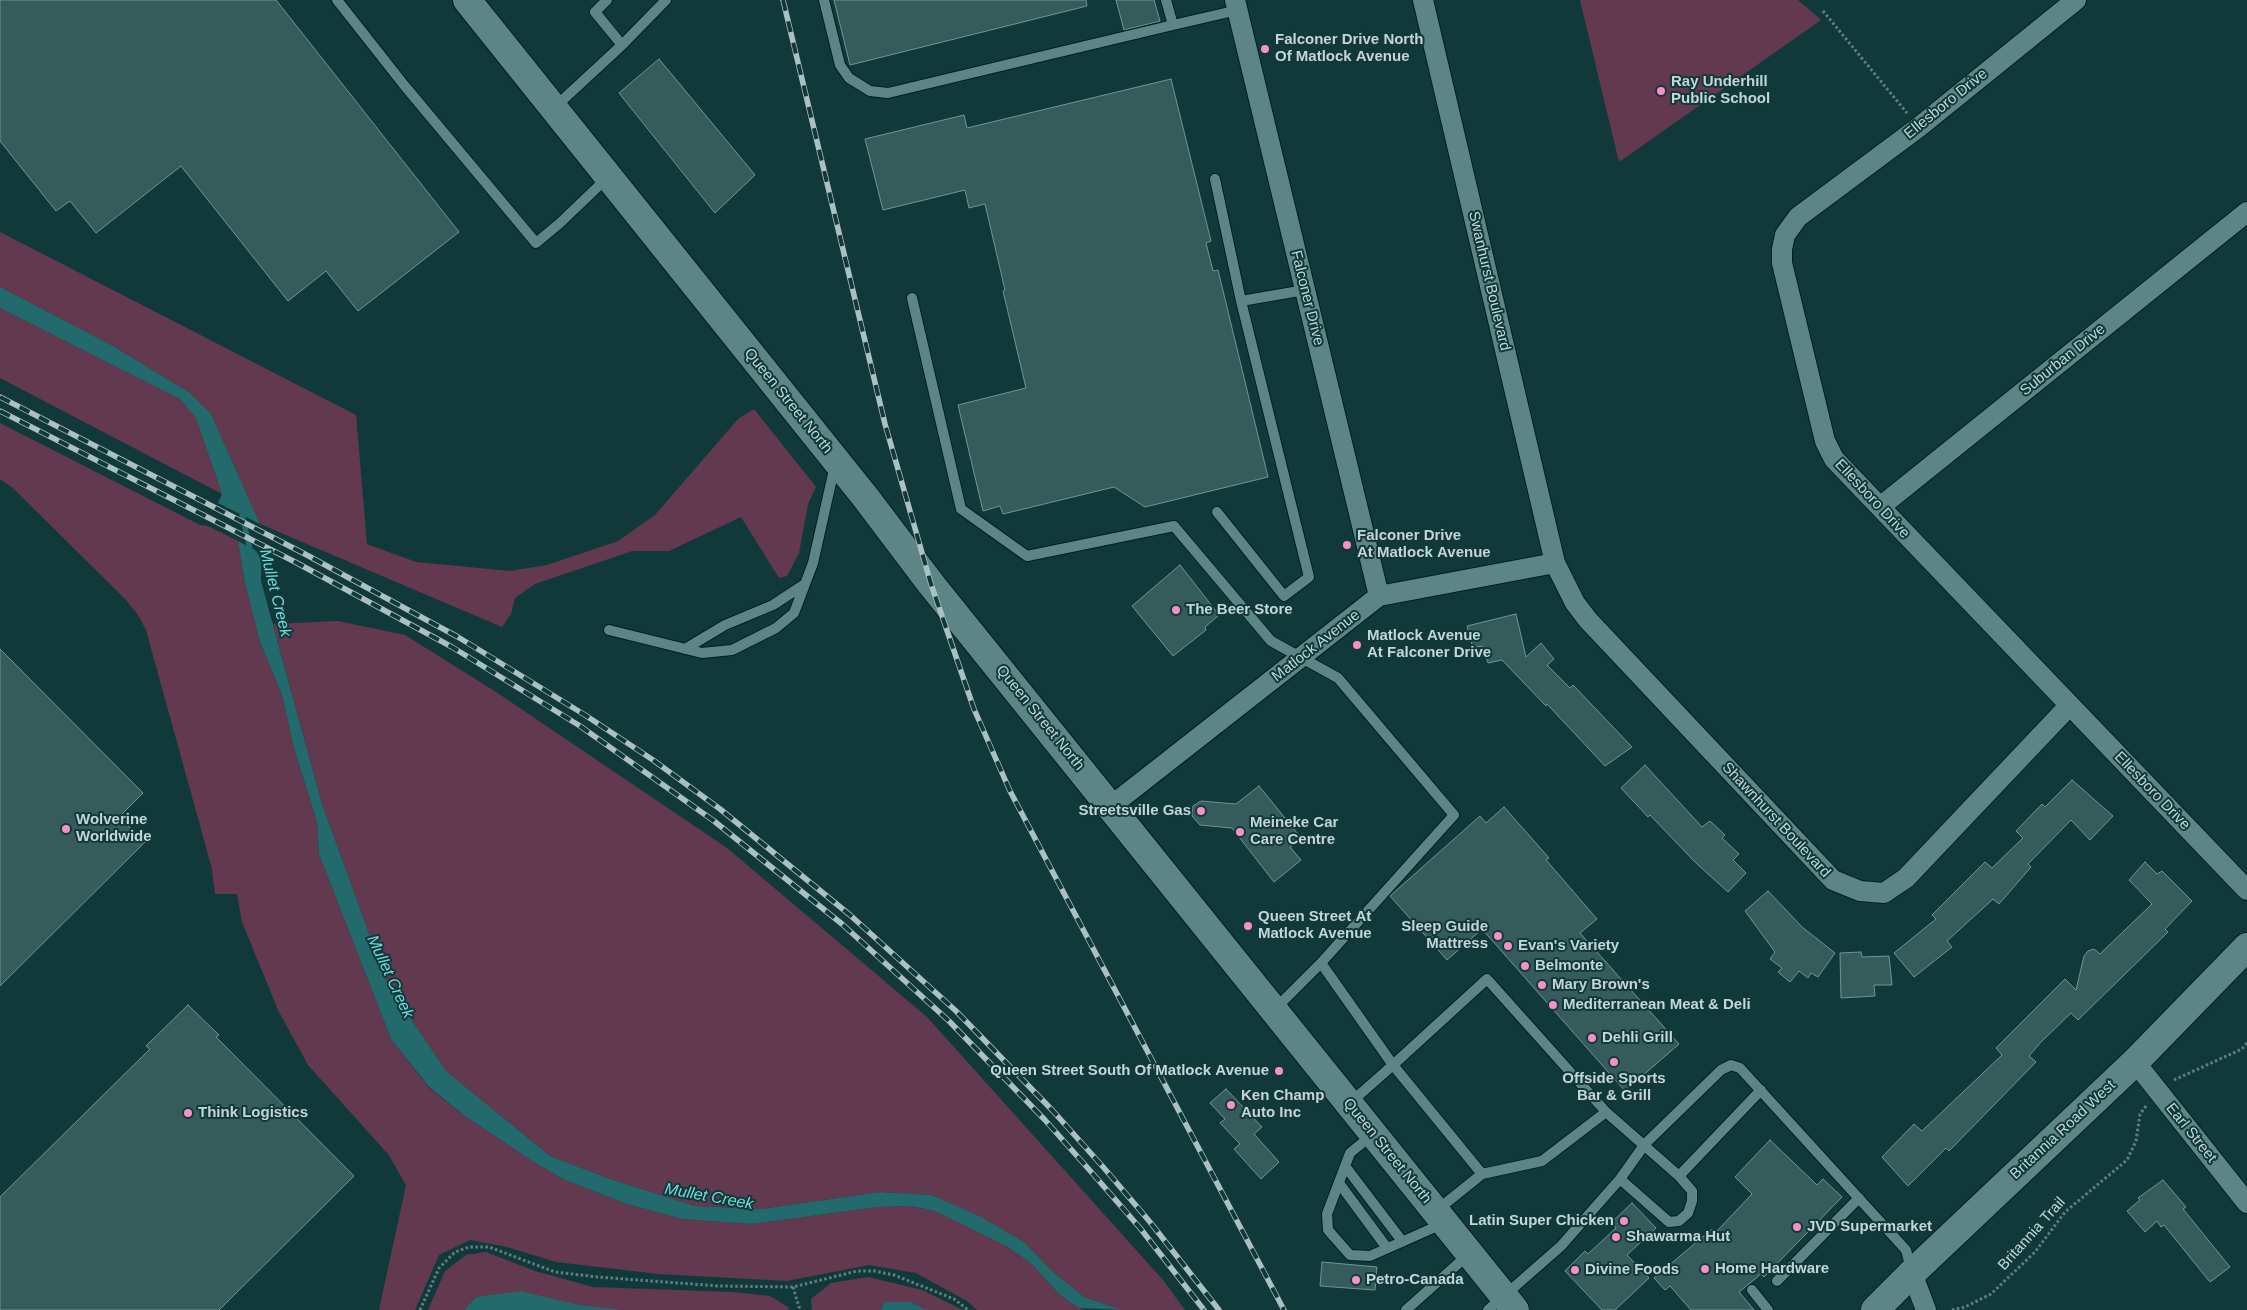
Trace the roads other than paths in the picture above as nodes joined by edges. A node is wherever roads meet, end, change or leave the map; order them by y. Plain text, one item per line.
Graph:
1 (336, 0) edge
2 (467, 0) edge
3 (607, 0) edge
4 (666, 0) edge
5 (824, 0) edge
6 (1166, 0) edge
7 (1423, 0) edge
8 (2076, 0) edge
9 (1236, 5) edge
10 (1173, 25) junction
11 (622, 45) junction
12 (560, 116) junction
13 (608, 177) junction
14 (1215, 179) dead end
15 (2247, 212) edge
16 (1305, 290) junction
17 (912, 298) dead end
18 (1241, 302) junction
19 (836, 461) junction
20 (1880, 507) junction
21 (1217, 512) dead end
22 (1556, 563) junction
23 (805, 584) junction
24 (1379, 596) junction
25 (609, 630) dead end
26 (685, 649) junction
27 (1301, 658) junction
28 (2070, 706) junction
29 (1111, 806) junction
30 (2247, 890) edge
31 (2247, 946) edge
32 (1321, 963) junction
33 (1274, 1010) junction
34 (2135, 1062) junction
35 (1393, 1065) junction
36 (1761, 1090) junction
37 (1349, 1104) junction
38 (1606, 1112) junction
39 (1373, 1134) junction
40 (1645, 1144) junction
41 (1345, 1166) junction
42 (1482, 1174) junction
43 (1679, 1176) junction
44 (1620, 1179) junction
45 (1339, 1184) junction
46 (1859, 1198) junction
47 (2247, 1203) edge
48 (1440, 1217) junction
49 (1402, 1241) junction
50 (1387, 1248) junction
51 (1469, 1254) junction
52 (1912, 1273) junction
53 (1777, 1281) dead end
54 (1752, 1290) dead end
55 (1502, 1305) edge
56 (1406, 1310) edge
57 (1768, 1310) edge
58 (1875, 1310) edge
59 (1926, 1310) edge

1 - 13 lane
2 - 12 main road, Queen Street North
3 - 11 lane
4 - 11 lane
5 - 10 lane
6 - 10 lane
7 - 22 street, Swanhurst Boulevard
8 - 20 street, Ellesboro Drive
9 - 10 lane
9 - 16 street, Falconer Drive
11 - 12 lane
12 - 13 main road, Queen Street North
13 - 19 main road, Queen Street North
14 - 18 lane
15 - 20 street, Suburban Drive
16 - 18 lane
16 - 24 street, Falconer Drive
17 - 27 lane
18 - 21 lane
19 - 23 lane
19 - 29 main road, Queen Street North
20 - 28 street, Ellesboro Drive
22 - 24 street, Matlock Avenue
22 - 28 street, Shawnhurst Boulevard
23 - 26 lane
23 - 26 lane
24 - 27 street, Matlock Avenue
25 - 26 lane
27 - 29 street, Matlock Avenue
27 - 32 lane
28 - 30 street, Ellesboro Drive
29 - 33 main road, Queen Street North
31 - 34 main road, Britannia Road West
32 - 33 lane
32 - 35 lane
33 - 37 main road, Queen Street North
34 - 47 street, Earl Street
34 - 52 main road, Britannia Road West
35 - 37 lane
35 - 38 lane
35 - 42 lane
36 - 40 lane
36 - 43 lane
36 - 46 lane
37 - 39 main road, Queen Street North
38 - 40 lane
38 - 42 lane
39 - 41 lane
39 - 48 main road, Queen Street North
40 - 43 lane
40 - 44 lane
41 - 45 lane
41 - 49 lane
42 - 48 lane
43 - 44 lane
44 - 55 lane
45 - 50 lane
45 - 50 lane
46 - 52 lane
46 - 53 lane
48 - 49 lane
48 - 51 main road, Queen Street North
49 - 50 lane
51 - 55 main road, Queen Street North
51 - 56 lane
52 - 58 main road, Britannia Road West
52 - 59 street
54 - 57 lane

